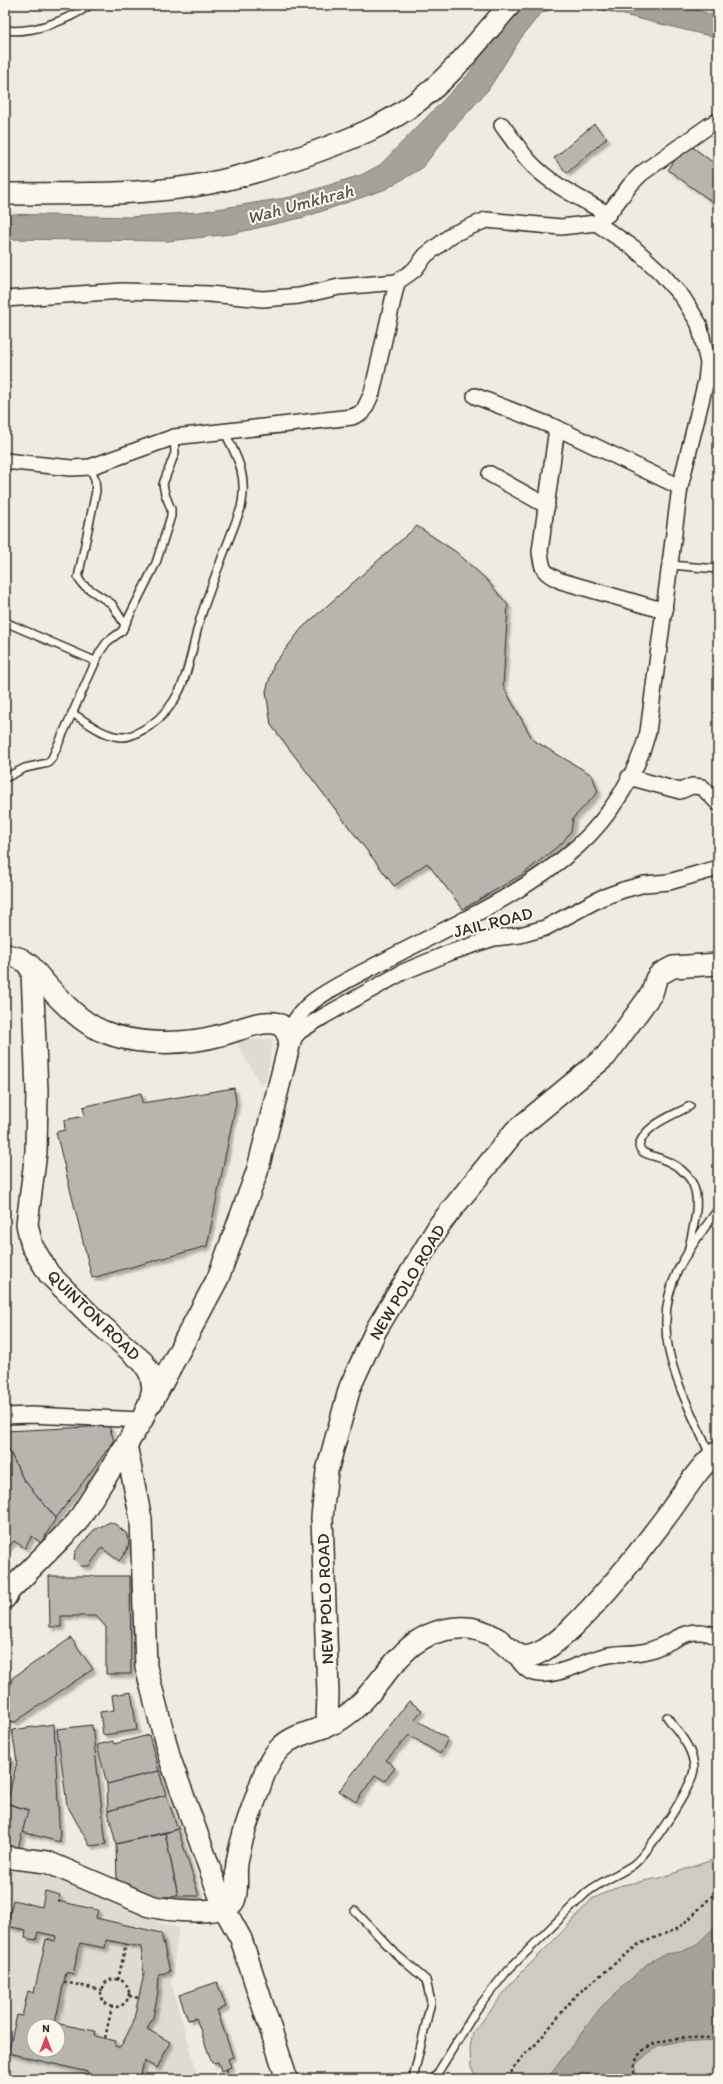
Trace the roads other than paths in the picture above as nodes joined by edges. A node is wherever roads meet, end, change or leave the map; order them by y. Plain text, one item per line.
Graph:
1 (90, 5) edge
2 (510, 5) edge
3 (5, 30) edge
4 (718, 121) edge
5 (502, 125) dead end
6 (5, 194) edge
7 (608, 214) junction
8 (596, 223) junction
9 (397, 282) junction
10 (5, 299) edge
11 (475, 396) dead end
12 (557, 428) junction
13 (223, 431) junction
14 (174, 437) junction
15 (5, 461) edge
16 (90, 466) junction
17 (490, 474) dead end
18 (680, 487) junction
19 (546, 506) junction
20 (670, 566) junction
21 (718, 569) edge
22 (665, 611) junction
23 (5, 622) edge
24 (125, 625) junction
25 (95, 661) junction
26 (72, 713) junction
27 (629, 777) junction
28 (5, 778) edge
29 (718, 803) edge
30 (718, 868) edge
31 (689, 877) junction
32 (718, 878) edge
33 (5, 955) edge
34 (29, 963) junction
35 (718, 964) edge
36 (289, 1040) junction
37 (690, 1106) dead end
38 (718, 1208) edge
39 (687, 1256) junction
40 (5, 1416) edge
41 (143, 1418) junction
42 (126, 1445) junction
43 (714, 1455) edge
44 (5, 1598) edge
45 (718, 1637) edge
46 (512, 1651) junction
47 (668, 1717) dead end
48 (327, 1726) junction
49 (5, 1857) edge
50 (224, 1908) junction
51 (355, 1911) dead end
52 (287, 2079) edge
53 (413, 2079) edge
54 (434, 2079) edge

1 - 3 lane
2 - 6 street
4 - 7 street
5 - 7 street
7 - 8 street
8 - 9 street
8 - 18 street
9 - 10 street
9 - 13 street
11 - 12 street
12 - 18 street
12 - 19 street
13 - 14 street
13 - 26 lane
14 - 16 street
14 - 24 lane
15 - 16 street
16 - 24 lane
17 - 19 street
18 - 20 street
19 - 22 street
20 - 21 lane
20 - 22 street
22 - 27 street
23 - 25 lane
24 - 25 lane
25 - 26 lane
26 - 28 lane
27 - 29 street
27 - 36 street
30 - 31 street, JAIL ROAD
31 - 32 street
31 - 36 street, JAIL ROAD
33 - 34 street
34 - 36 street
34 - 41 street, QUINTON ROAD
35 - 48 street, NEW POLO ROAD
36 - 41 street
37 - 39 lane
38 - 39 lane
39 - 43 lane
40 - 41 street
41 - 42 street, QUINTON ROAD
42 - 44 street, QUINTON ROAD
42 - 50 street
43 - 46 street
45 - 46 street
46 - 48 street
47 - 54 lane
48 - 50 street
49 - 50 street
50 - 52 street
51 - 53 lane

